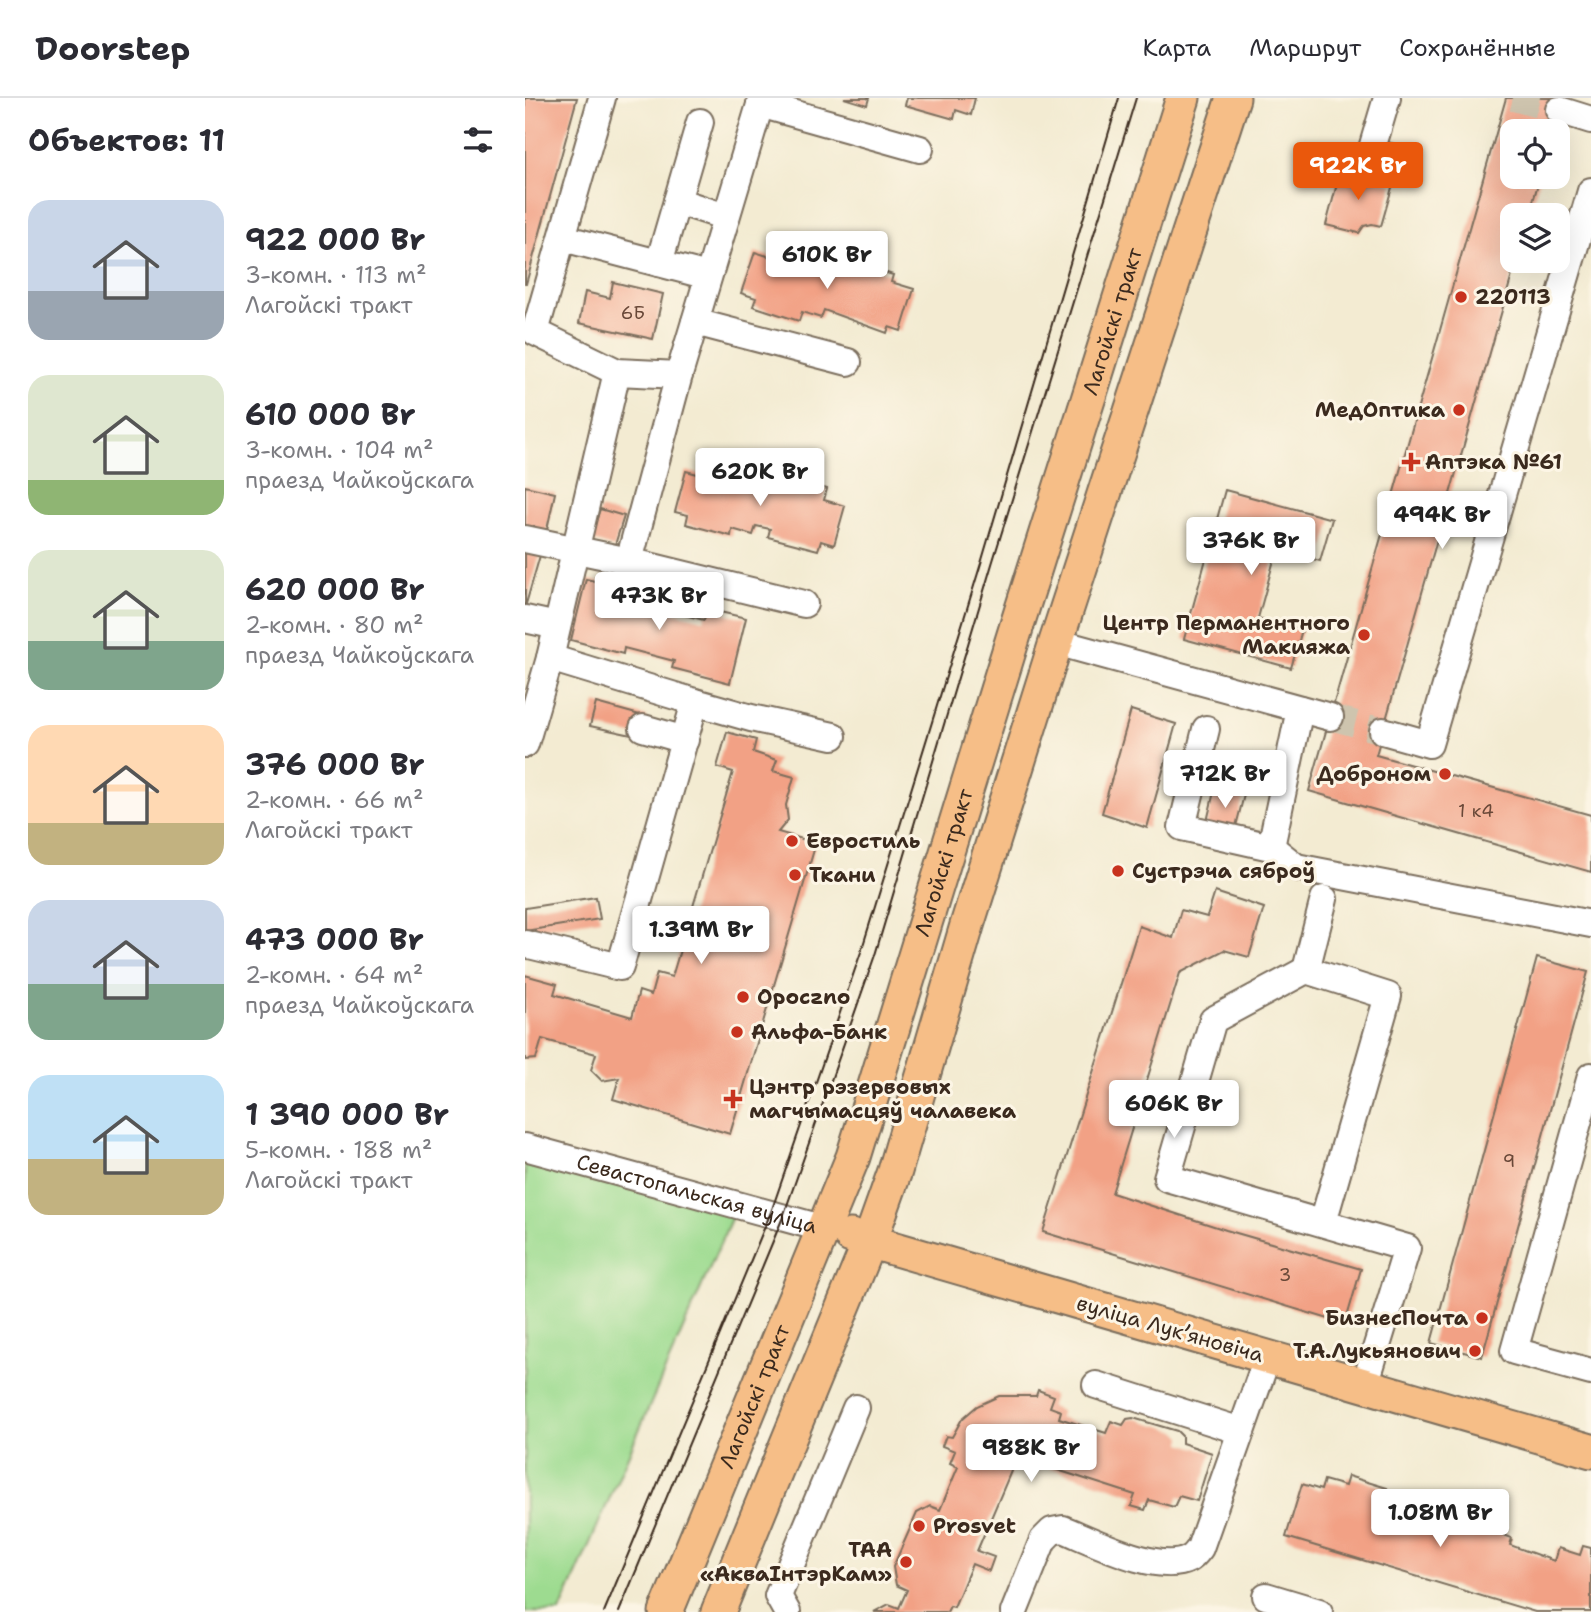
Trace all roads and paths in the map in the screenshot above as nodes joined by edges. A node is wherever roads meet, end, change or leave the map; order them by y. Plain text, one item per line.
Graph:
1 (602, 98) edge
2 (1183, 98) edge
3 (1233, 98) edge
4 (1387, 98) edge
5 (761, 101) edge
6 (1559, 110) tunnel mouth
7 (1591, 120) edge
8 (700, 122) dead end
9 (920, 149) dead end
10 (1407, 162) dead end
11 (1591, 191) edge
12 (677, 201) junction
13 (726, 217) junction
14 (563, 238) junction
15 (659, 263) junction
16 (708, 276) junction
17 (695, 323) junction
18 (848, 362) dead end
19 (617, 372) junction
20 (679, 374) junction
21 (525, 539) edge
22 (575, 549) junction
23 (629, 561) junction
24 (804, 604) dead end
25 (525, 619) edge
26 (557, 626) junction
27 (1056, 642) junction
28 (550, 658) junction
29 (695, 702) junction
30 (1300, 709) junction
31 (1330, 717) tunnel mouth
32 (643, 728) dead end
33 (1206, 729) dead end
34 (1383, 731) tunnel mouth
35 (833, 736) dead end
36 (685, 740) junction
37 (525, 744) edge
38 (1271, 847) junction
39 (1324, 899) dead end
40 (1591, 924) edge
41 (525, 944) edge
42 (1306, 970) junction
43 (1591, 1076) edge
44 (525, 1147) edge
45 (1323, 1222) junction
46 (825, 1229) junction
47 (870, 1241) junction
48 (1267, 1357) junction
49 (1591, 1372) edge
50 (1096, 1385) dead end
51 (1365, 1385) junction
52 (856, 1408) dead end
53 (1241, 1431) junction
54 (1591, 1451) edge
55 (1266, 1596) dead end
56 (666, 1612) edge
57 (718, 1612) edge
58 (787, 1612) edge
59 (1014, 1612) edge
60 (1319, 1612) edge

1 - 14 street
2 - 46 main road, Лагойскі тракт
3 - 27 main road, Лагойскі тракт
4 - 10 street
5 - 9 street
5 - 13 street
6 - 7 street
8 - 12 street
11 - 34 street
12 - 13 street
12 - 15 street
13 - 16 street
14 - 15 street
14 - 19 street
15 - 16 street
16 - 17 street
17 - 18 street
17 - 20 street
19 - 20 street
19 - 22 street
20 - 23 street
21 - 22 street
22 - 23 street
22 - 26 street
23 - 24 street
25 - 26 street
26 - 28 street
27 - 30 street
27 - 47 main road, Лагойскі тракт
28 - 29 street
28 - 37 street
29 - 35 street
29 - 36 street
30 - 31 street
30 - 38 street
32 - 36 street
33 - 38 street
36 - 41 street
38 - 40 street
39 - 42 street
42 - 45 street
42 - 45 street
43 - 49 street
44 - 46 street, Севастопальская вуліца
45 - 51 street
46 - 47 main road, Севастопальская вуліца
46 - 56 main road, Лагойскі тракт
47 - 48 main road, вуліца Лукʼяновіча
47 - 57 main road, Лагойскі тракт
48 - 51 main road, вуліца Лукʼяновіча
48 - 53 street
50 - 53 street
51 - 54 main road, вуліца Лукʼяновіча
52 - 58 street
53 - 59 street
55 - 60 street

